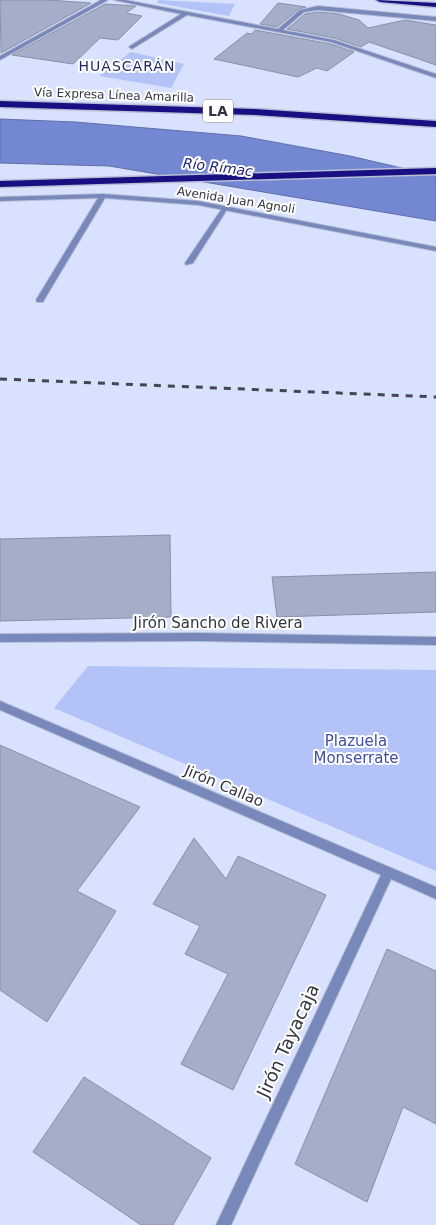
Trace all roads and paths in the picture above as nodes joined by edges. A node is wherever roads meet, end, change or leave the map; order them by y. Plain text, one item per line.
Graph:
1 (105, 0) edge
2 (117, 0) edge
3 (380, 0) edge
4 (436, 5) edge
5 (186, 13) junction
6 (436, 19) edge
7 (279, 31) junction
8 (132, 47) dead end
9 (0, 58) edge
10 (436, 76) edge
11 (0, 104) edge
12 (436, 124) edge
13 (436, 171) edge
14 (0, 184) edge
15 (103, 196) junction
16 (0, 199) edge
17 (225, 208) junction
18 (436, 248) edge
19 (189, 263) dead end
20 (40, 300) dead end
21 (0, 638) edge
22 (436, 641) edge
23 (0, 705) edge
24 (388, 873) junction
25 (436, 893) edge
26 (223, 1225) edge

1 - 9 street
2 - 5 street
3 - 4 highway
5 - 7 street
5 - 8 street
6 - 7 street
7 - 10 street
11 - 12 highway, Vía Expresa Línea Amarilla / LA
13 - 14 highway
15 - 16 street, Avenida Juan Agnoli
15 - 17 street, Avenida Juan Agnoli
15 - 20 street
17 - 18 street, Avenida Juan Agnoli
17 - 19 street
21 - 22 street, Jirón Sancho de Rivera
23 - 24 street, Jirón Callao
24 - 25 street, Jirón Callao
24 - 26 street, Jirón Tayacaja

